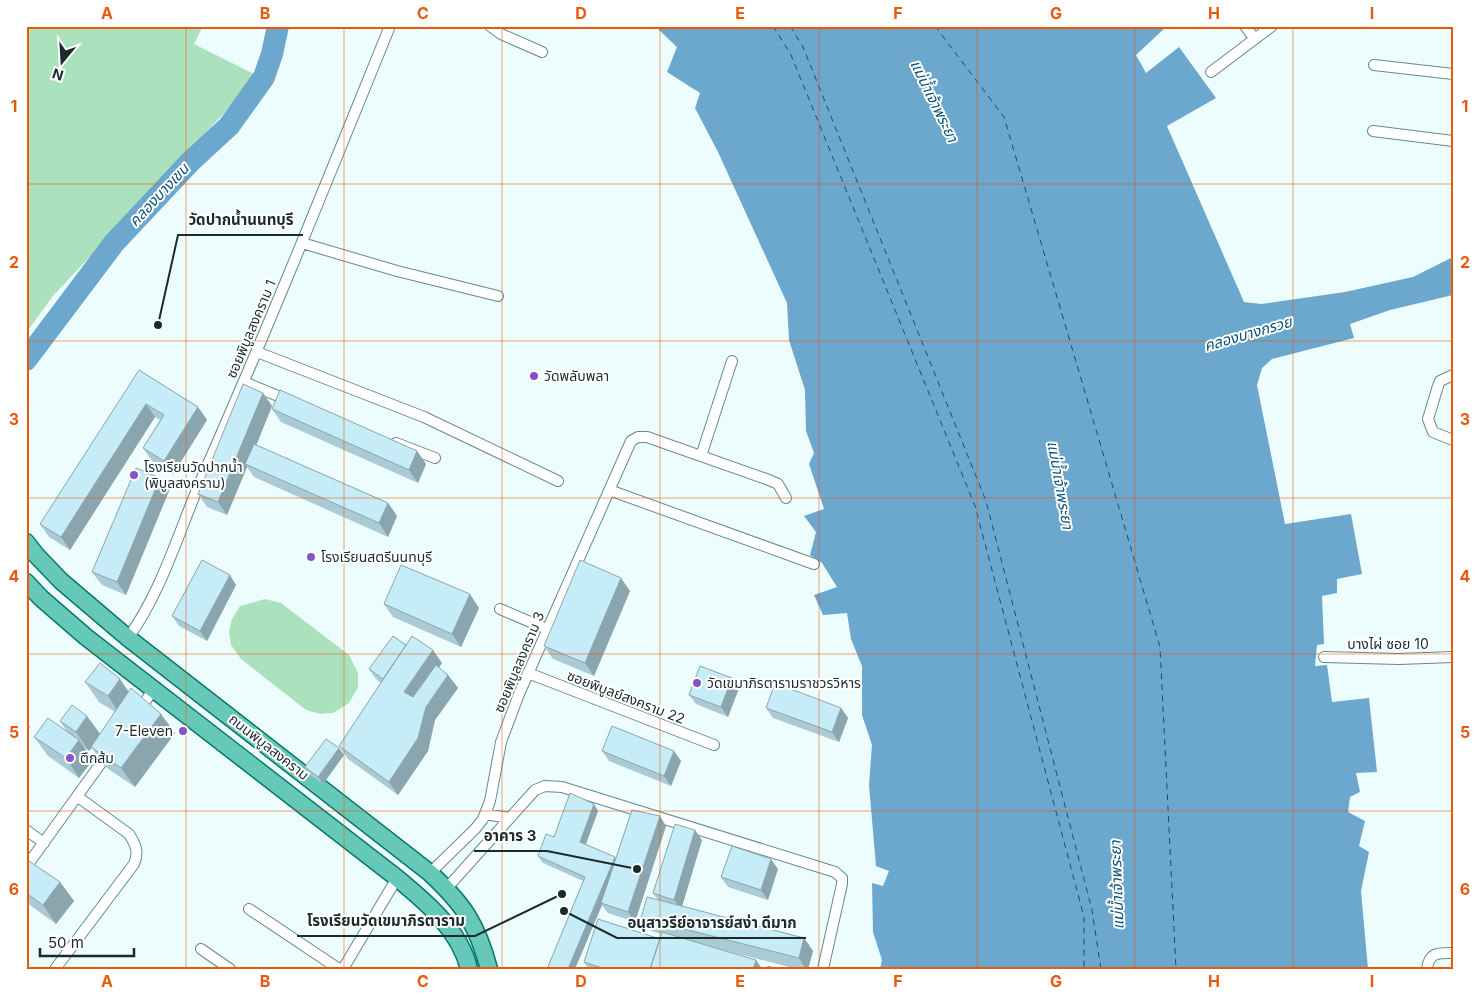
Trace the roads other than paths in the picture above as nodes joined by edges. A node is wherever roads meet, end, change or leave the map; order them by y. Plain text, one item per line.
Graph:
1 (390, 26) edge
2 (490, 26) edge
3 (1245, 26) edge
4 (1272, 26) edge
5 (1255, 39) junction
6 (542, 52) dead end
7 (1374, 65) dead end
8 (1210, 72) dead end
9 (1453, 74) edge
10 (1373, 130) dead end
11 (1453, 141) edge
12 (302, 243) junction
13 (498, 296) dead end
14 (257, 352) junction
15 (732, 361) dead end
16 (1453, 375) edge
17 (244, 382) junction
18 (299, 404) edge
19 (389, 440) edge
20 (1453, 440) edge
21 (701, 456) junction
22 (435, 458) dead end
23 (558, 481) dead end
24 (609, 490) junction
25 (786, 498) dead end
26 (26, 542) edge
27 (814, 564) dead end
28 (26, 582) edge
29 (500, 609) dead end
30 (547, 629) junction
31 (128, 638) junction
32 (1324, 657) dead end
33 (1453, 657) edge
34 (112, 658) junction
35 (168, 670) junction
36 (528, 673) junction
37 (153, 690) junction
38 (132, 721) edge
39 (116, 744) edge
40 (714, 746) dead end
41 (78, 797) junction
42 (485, 814) junction
43 (509, 818) junction
44 (26, 830) edge
45 (44, 843) junction
46 (26, 867) edge
47 (430, 873) junction
48 (397, 878) junction
49 (447, 888) junction
50 (249, 909) dead end
51 (201, 948) dead end
52 (1453, 953) edge
53 (55, 969) edge
54 (230, 969) edge
55 (341, 969) edge
56 (469, 969) edge
57 (489, 969) edge
58 (823, 969) edge
59 (1427, 969) edge

1 - 12 street, ซอยพิบูลสงคราม 1
2 - 6 street
3 - 5 street
4 - 5 street
5 - 8 street
7 - 9 street
10 - 11 street
12 - 13 street
12 - 14 street, ซอยพิบูลสงคราม 1
14 - 17 street, ซอยพิบูลสงคราม 1
14 - 23 street
15 - 21 street
16 - 20 street
17 - 18 street
17 - 31 street, ซอยพิบูลสงคราม 1
19 - 22 street
21 - 24 street, ซอยพิบูลสงคราม 3
21 - 25 street
24 - 27 street
24 - 30 street, ซอยพิบูลสงคราม 3
26 - 31 main road, ถนนพิบูลสงคราม
28 - 34 main road, ถนนพิบูลสงคราม
29 - 30 street
30 - 36 street, ซอยพิบูลสงคราม 3
31 - 34 main road
31 - 35 main road, ถนนพิบูลสงคราม
32 - 33 street, บางไผ่ ซอย 10
34 - 37 main road, ถนนพิบูลสงคราม
35 - 37 main road
35 - 47 main road, ถนนพิบูลสงคราม
36 - 40 street, ซอยพิบูลย์สงคราม 22
36 - 42 street, ซอยพิบูลสงคราม 3
37 - 38 street
37 - 48 main road, ถนนพิบูลสงคราม
39 - 41 street
41 - 45 street
41 - 53 street
42 - 43 street
42 - 47 street, ซอยพิบูลสงคราม 3
43 - 49 street
43 - 58 street
44 - 45 street
45 - 46 street
47 - 49 main road, ถนนพิบูลสงคราม
48 - 55 street
48 - 56 main road, ถนนพิบูลสงคราม
49 - 57 main road, ถนนพิบูลสงคราม
50 - 55 street
51 - 54 street
52 - 59 street

